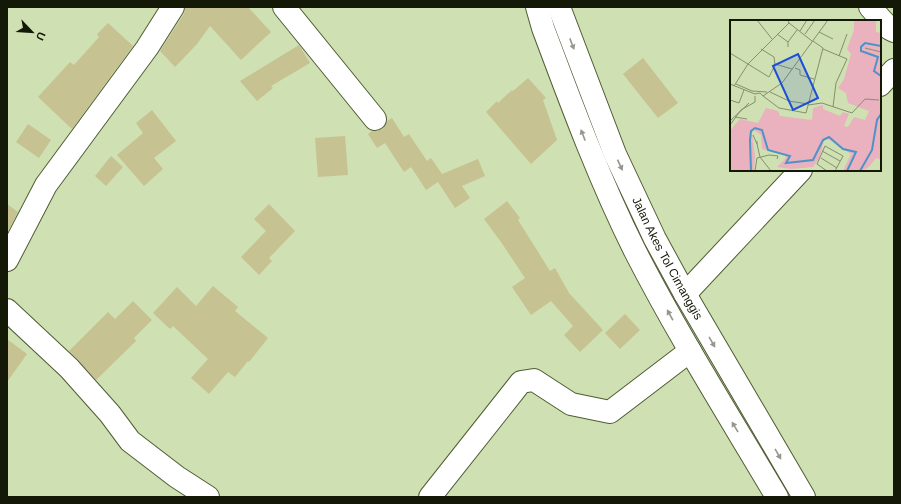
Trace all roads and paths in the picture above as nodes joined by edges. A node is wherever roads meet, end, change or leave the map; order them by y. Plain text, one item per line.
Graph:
1 (173, 7) edge
2 (284, 7) edge
3 (537, 7) edge
4 (559, 7) edge
5 (870, 7) edge
6 (894, 31) edge
7 (894, 70) edge
8 (881, 84) edge
9 (375, 119) dead end
10 (799, 171) edge
11 (655, 239) junction
12 (635, 251) junction
13 (7, 260) edge
14 (685, 294) junction
15 (7, 310) edge
16 (690, 351) junction
17 (208, 497) edge
18 (430, 497) edge
19 (777, 497) edge
20 (804, 497) edge

1 - 13 street
2 - 9 street
12 -> 3 street, Jalan Akes Tol Cimanggis
4 -> 11 street, Jalan Akes Tol Cimanggis
5 - 6 street
7 - 8 street
10 - 14 street
11 - 12 street
11 - 14 street, Jalan Akes Tol Cimanggis
16 -> 12 street, Jalan Akes Tol Cimanggis
14 -> 20 street, Jalan Akes Tol Cimanggis
15 - 17 street
16 - 18 street
19 -> 16 street, Jalan Akes Tol Cimanggis

